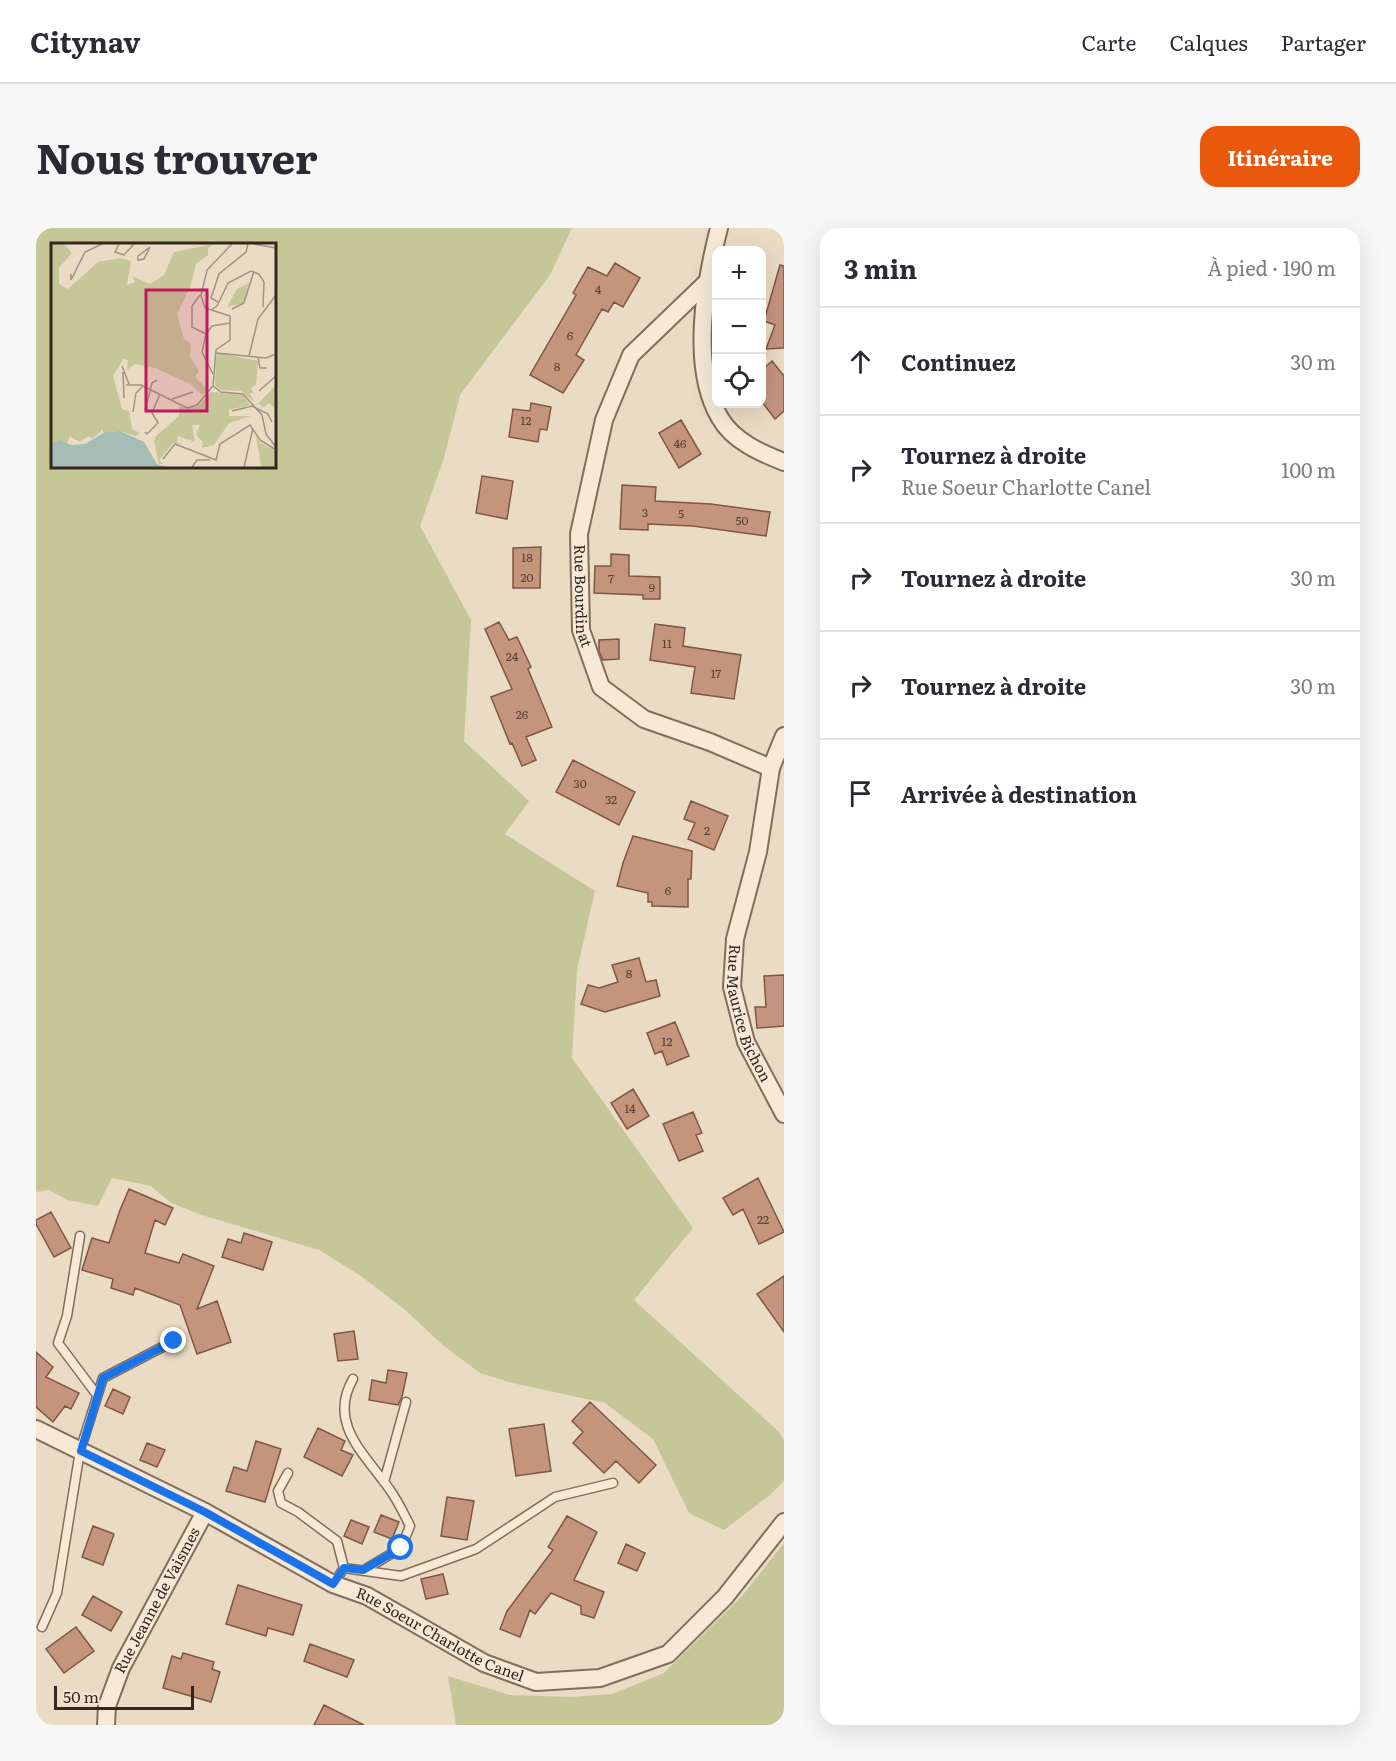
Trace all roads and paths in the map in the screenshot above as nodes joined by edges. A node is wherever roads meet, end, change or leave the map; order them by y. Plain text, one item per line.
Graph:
1 (719, 228) edge
2 (708, 281) junction
3 (784, 462) edge
4 (784, 736) edge
5 (771, 768) junction
6 (784, 1114) edge
7 (80, 1236) dead end
8 (174, 1341) dead end
9 (353, 1379) dead end
10 (97, 1395) junction
11 (406, 1402) dead end
12 (36, 1429) edge
13 (81, 1451) junction
14 (288, 1473) dead end
15 (384, 1482) junction
16 (613, 1482) dead end
17 (205, 1512) junction
18 (784, 1522) edge
19 (344, 1568) junction
20 (363, 1570) junction
21 (333, 1584) junction
22 (42, 1628) dead end
23 (106, 1725) edge

1 - 2 street
2 - 3 street
2 - 5 street, Rue Bourdinat
4 - 5 street
5 - 6 street, Rue Maurice Bichon
7 - 10 lane
8 - 10 lane
9 - 15 lane
10 - 13 lane
11 - 15 lane
12 - 13 street, Rue Soeur Charlotte Canel
13 - 17 street, Rue Soeur Charlotte Canel
13 - 22 lane
14 - 19 lane
15 - 20 lane
16 - 20 lane
17 - 21 street, Rue Soeur Charlotte Canel
17 - 23 street, Rue Jeanne de Vaismes
18 - 21 street, Rue Soeur Charlotte Canel
19 - 20 lane
19 - 21 lane

